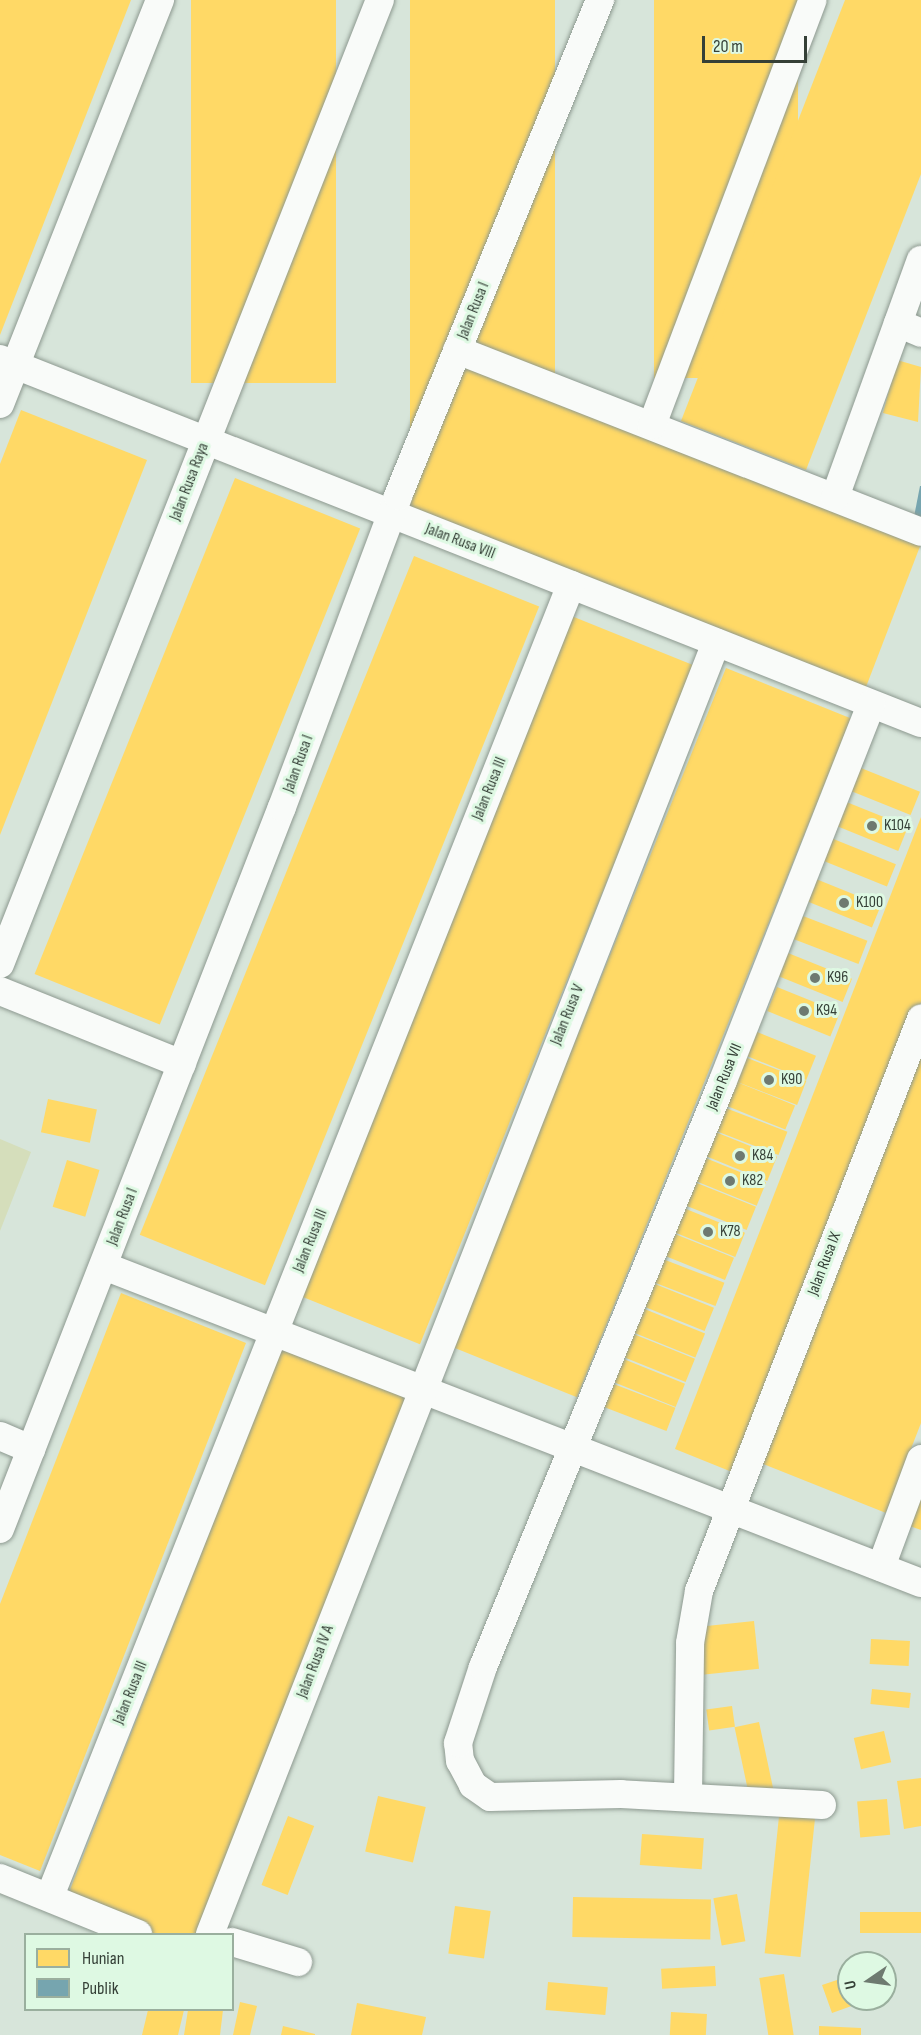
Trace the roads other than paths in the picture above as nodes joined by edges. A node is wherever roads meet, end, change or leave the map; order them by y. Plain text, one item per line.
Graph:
1 (160, 0) edge
2 (380, 0) edge
3 (600, 0) edge
4 (813, 0) edge
5 (921, 260) edge
6 (909, 328) edge
7 (457, 350) junction
8 (7, 363) edge
9 (0, 405) edge
10 (652, 425) junction
11 (206, 442) junction
12 (835, 497) junction
13 (392, 515) junction
14 (921, 532) edge
15 (571, 585) junction
16 (716, 643) junction
17 (871, 704) junction
18 (921, 723) edge
19 (0, 964) edge
20 (0, 992) edge
21 (921, 1019) edge
22 (182, 1064) junction
23 (104, 1266) junction
24 (275, 1332) junction
25 (422, 1389) junction
26 (0, 1436) edge
27 (574, 1448) junction
28 (31, 1449) junction
29 (921, 1459) edge
30 (729, 1508) junction
31 (0, 1529) edge
32 (881, 1567) junction
33 (921, 1583) edge
34 (688, 1795) junction
35 (822, 1805) dead end
36 (0, 1878) edge
37 (50, 1896) junction
38 (133, 1933) edge
39 (211, 1933) edge
40 (234, 1943) edge
41 (298, 1962) dead end

1 - 8 street
2 - 11 street, Jalan Rusa Raya
3 - 7 street, Jalan Rusa I
4 - 10 street
5 - 6 street
6 - 12 street
7 - 10 street
7 - 13 street, Jalan Rusa I
8 - 9 street
8 - 11 street, Jalan Rusa VIII
10 - 12 street
11 - 13 street, Jalan Rusa VIII
11 - 19 street, Jalan Rusa Raya
12 - 14 street
13 - 15 street, Jalan Rusa VIII
13 - 22 street, Jalan Rusa I
15 - 16 street, Jalan Rusa VIII
15 - 24 street, Jalan Rusa III
16 - 17 street, Jalan Rusa VIII
16 - 25 street, Jalan Rusa V
17 - 18 street, Jalan Rusa VIII
17 - 27 street, Jalan Rusa VII
20 - 22 street
21 - 30 street, Jalan Rusa IX
22 - 23 street, Jalan Rusa I
23 - 24 street
23 - 28 street, Jalan Rusa I
24 - 25 street
24 - 37 street, Jalan Rusa III
25 - 27 street
25 - 39 street, Jalan Rusa IV A
26 - 28 street
27 - 30 street
27 - 34 street, Jalan Rusa VII
28 - 31 street, Jalan Rusa I
29 - 32 street
30 - 32 street
30 - 34 street, Jalan Rusa IX
32 - 33 street
34 - 35 street, Jalan Rusa VII
36 - 37 street
37 - 38 street
40 - 41 street

